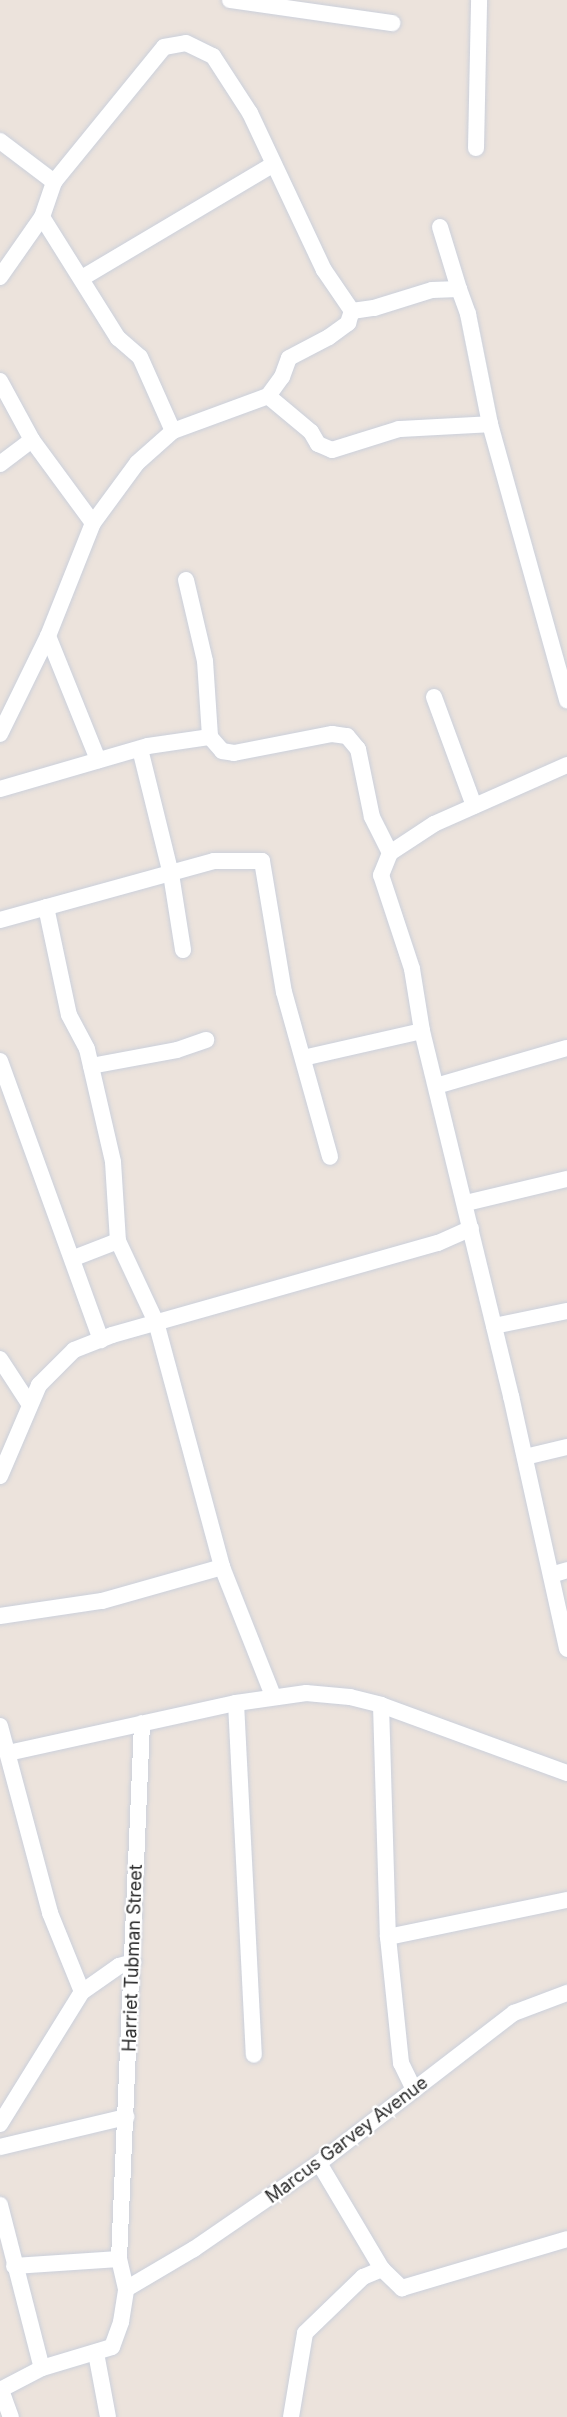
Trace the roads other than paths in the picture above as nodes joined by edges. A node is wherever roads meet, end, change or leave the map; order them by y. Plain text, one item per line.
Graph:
1 (230, 0) edge
2 (479, 0) edge
3 (392, 23) dead end
4 (0, 141) edge
5 (476, 148) dead end
6 (274, 164) junction
7 (54, 182) junction
8 (42, 217) junction
9 (440, 227) dead end
10 (0, 277) edge
11 (82, 278) junction
12 (459, 289) junction
13 (352, 310) junction
14 (0, 381) edge
15 (268, 396) junction
16 (490, 424) junction
17 (173, 431) junction
18 (32, 440) junction
19 (0, 464) edge
20 (93, 524) junction
21 (186, 580) dead end
22 (48, 636) junction
23 (434, 697) dead end
24 (567, 700) edge
25 (0, 734) edge
26 (210, 737) junction
27 (140, 749) junction
28 (98, 760) junction
29 (567, 765) edge
30 (0, 789) edge
31 (474, 806) junction
32 (390, 853) junction
33 (171, 874) junction
34 (46, 907) junction
35 (0, 920) edge
36 (183, 950) dead end
37 (422, 1031) junction
38 (206, 1040) dead end
39 (567, 1048) edge
40 (303, 1058) junction
41 (0, 1061) edge
42 (91, 1066) junction
43 (436, 1086) junction
44 (330, 1157) dead end
45 (567, 1179) edge
46 (466, 1203) junction
47 (471, 1228) junction
48 (118, 1241) junction
49 (74, 1258) junction
50 (567, 1311) edge
51 (156, 1322) junction
52 (494, 1326) junction
53 (101, 1340) junction
54 (0, 1359) edge
55 (30, 1405) junction
56 (567, 1447) edge
57 (525, 1457) junction
58 (0, 1476) edge
59 (222, 1567) junction
60 (559, 1572) edge
61 (0, 1616) edge
62 (567, 1648) edge
63 (273, 1696) junction
64 (236, 1703) junction
65 (381, 1706) junction
66 (142, 1723) junction
67 (0, 1726) edge
68 (8, 1753) junction
69 (567, 1773) edge
70 (567, 1900) edge
71 (388, 1937) junction
72 (133, 1962) junction
73 (82, 1992) junction
74 (567, 1993) edge
75 (254, 2055) dead end
76 (414, 2090) junction
77 (126, 2117) junction
78 (0, 2124) edge
79 (0, 2147) edge
80 (320, 2163) junction
81 (0, 2205) edge
82 (567, 2239) edge
83 (119, 2259) junction
84 (14, 2266) junction
85 (382, 2269) junction
86 (126, 2289) junction
87 (96, 2353) junction
88 (42, 2368) junction
89 (1, 2390) edge
90 (11, 2417) edge
91 (108, 2417) edge
92 (291, 2417) edge

1 - 3 street
2 - 5 street
4 - 7 street
6 - 7 street
6 - 11 street
6 - 13 street
7 - 8 street
8 - 10 street
8 - 11 street
9 - 12 street
11 - 17 street
12 - 13 street
12 - 16 street
13 - 15 street
14 - 18 street
15 - 16 street
15 - 17 street
16 - 24 street
17 - 20 street
18 - 19 street
18 - 20 street
20 - 22 street
21 - 26 street
22 - 25 street
22 - 28 street
23 - 31 street
26 - 27 street
26 - 32 street
27 - 28 street
27 - 33 street
28 - 30 street
29 - 31 street
31 - 32 street
32 - 37 street
33 - 34 street
33 - 36 street
33 - 40 street
34 - 35 street
34 - 42 street
37 - 40 street
37 - 43 street
38 - 42 street
39 - 43 street
40 - 44 street
41 - 49 street
42 - 48 street
43 - 46 street
45 - 46 street
46 - 47 street
47 - 51 street
47 - 52 street
48 - 49 street
48 - 51 street
49 - 53 street
50 - 52 street
51 - 53 street
51 - 59 street
52 - 57 street
53 - 55 street
54 - 55 street
55 - 58 street
56 - 57 street
57 - 60 street
59 - 61 street
59 - 63 street
60 - 62 street
63 - 64 street
63 - 65 street
64 - 66 street
64 - 75 street
65 - 69 street
65 - 71 street
66 - 68 street
66 - 72 street, Harriet Tubman Street
67 - 68 street
68 - 73 street
70 - 71 street
71 - 76 street
72 - 73 street
72 - 77 street, Harriet Tubman Street
73 - 78 street
74 - 76 street, Marcus Garvey Avenue
76 - 80 street, Marcus Garvey Avenue
77 - 79 street
77 - 83 street, Harriet Tubman Street
80 - 85 street
80 - 86 street, Marcus Garvey Avenue
81 - 84 street
82 - 85 street
83 - 84 street
83 - 86 street, Harriet Tubman Street
84 - 88 street
85 - 92 street
86 - 87 street
87 - 88 street
87 - 91 street
88 - 89 street
89 - 90 street

